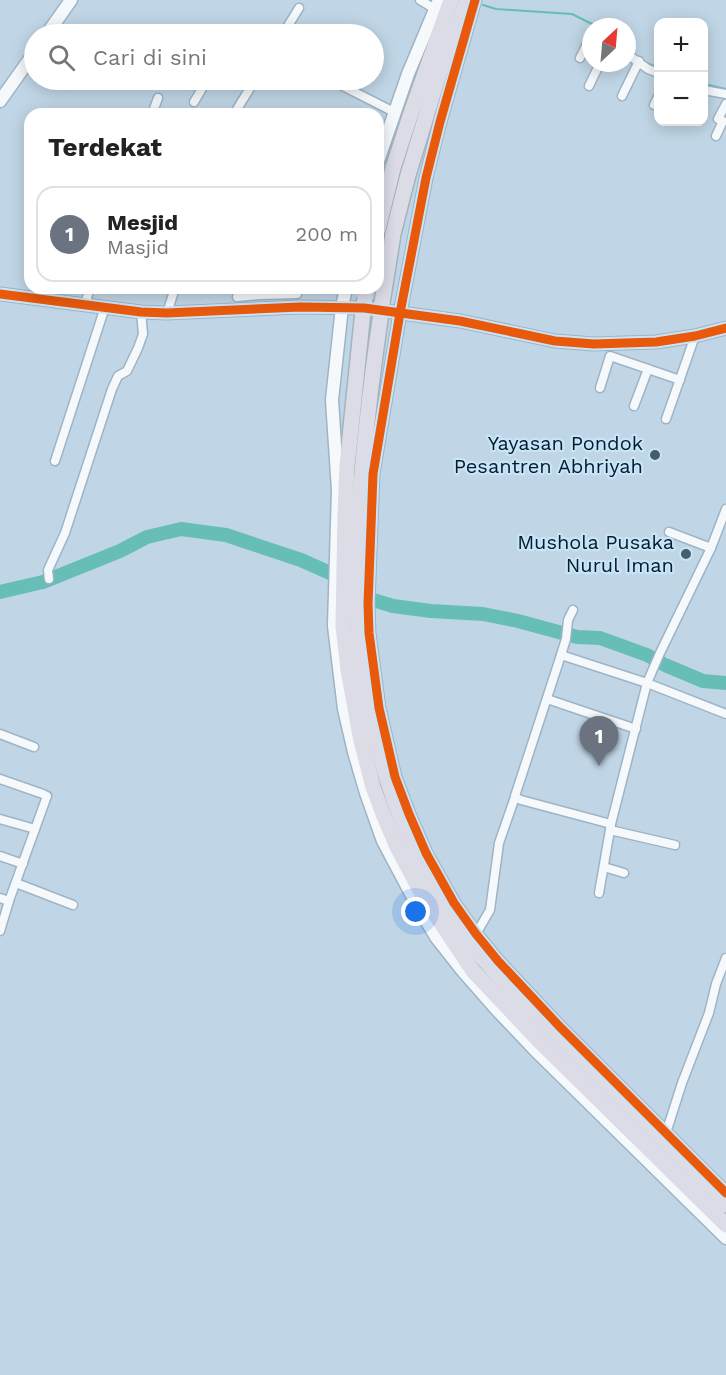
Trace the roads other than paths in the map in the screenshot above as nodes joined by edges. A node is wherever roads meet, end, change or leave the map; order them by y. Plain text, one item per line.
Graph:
1 (71, 0) edge
2 (420, 0) edge
3 (451, 0) edge
4 (467, 0) edge
5 (475, 0) edge
6 (437, 4) edge
7 (299, 8) dead end
8 (54, 24) edge
9 (289, 24) edge
10 (582, 54) edge
11 (580, 58) dead end
12 (636, 59) edge
13 (639, 61) junction
14 (24, 67) edge
15 (596, 72) edge
16 (656, 72) edge
17 (589, 86) dead end
18 (201, 90) edge
19 (249, 90) edge
20 (351, 90) edge
21 (708, 91) edge
22 (726, 94) edge
23 (622, 96) dead end
24 (158, 98) dead end
25 (0, 101) edge
26 (194, 102) dead end
27 (726, 104) edge
28 (154, 108) edge
29 (238, 108) edge
30 (394, 112) junction
31 (716, 136) dead end
32 (384, 143) edge
33 (384, 205) edge
34 (0, 294) edge
35 (88, 294) edge
36 (173, 294) edge
37 (248, 294) edge
38 (260, 294) edge
39 (345, 294) edge
40 (237, 297) dead end
41 (365, 299) edge
42 (85, 304) junction
43 (105, 307) junction
44 (342, 307) junction
45 (259, 308) junction
46 (141, 312) junction
47 (167, 313) junction
48 (400, 313) junction
49 (726, 328) edge
50 (695, 336) junction
51 (648, 369) junction
52 (680, 380) junction
53 (600, 388) dead end
54 (634, 406) dead end
55 (666, 419) dead end
56 (55, 461) dead end
57 (726, 509) edge
58 (669, 532) dead end
59 (711, 548) junction
60 (49, 579) dead end
61 (349, 580) junction
62 (573, 610) dead end
63 (339, 626) junction
64 (561, 655) junction
65 (647, 683) junction
66 (547, 699) junction
67 (726, 714) edge
68 (636, 729) junction
69 (0, 734) edge
70 (34, 747) dead end
71 (0, 779) edge
72 (515, 797) junction
73 (0, 819) edge
74 (611, 827) junction
75 (35, 829) junction
76 (675, 845) dead end
77 (0, 856) edge
78 (23, 864) junction
79 (604, 867) junction
80 (624, 873) dead end
81 (16, 884) junction
82 (598, 893) dead end
83 (5, 899) edge
84 (73, 905) dead end
85 (0, 931) edge
86 (476, 934) junction
87 (726, 958) edge
88 (666, 1133) junction
89 (726, 1193) edge
90 (726, 1204) edge
91 (726, 1225) edge
92 (726, 1238) edge

1 - 8 street
2 - 6 street
3 - 33 highway
4 - 61 highway
5 - 48 street
6 - 30 street
7 - 9 street
10 - 11 street
12 - 13 street
13 - 16 street
13 - 23 street
14 - 25 street
15 - 17 street
18 - 26 street
19 - 29 street
20 - 30 street
21 - 22 street
24 - 28 street
27 - 31 street
30 - 32 street
34 - 42 street
35 - 42 street
36 - 47 street
37 - 40 street
38 - 45 street
39 - 44 street
41 - 61 highway
42 - 43 street
43 - 46 street
43 - 56 street
44 - 45 street
44 - 48 street
44 - 61 street
45 - 47 street
46 - 47 street
46 - 60 street
48 - 50 street
48 - 61 street
49 - 50 street
50 - 52 street
51 - 52 street
51 - 53 street
51 - 54 street
52 - 55 street
57 - 59 street
58 - 59 street
59 - 65 street
61 - 63 highway
61 - 86 street
61 - 90 highway
62 - 64 street
63 - 91 highway
63 - 92 street
64 - 65 street
64 - 66 street
65 - 67 street
65 - 68 street
66 - 68 street
66 - 72 street
68 - 74 street
69 - 70 street
71 - 75 street
72 - 74 street
72 - 86 street
73 - 75 street
74 - 76 street
74 - 79 street
75 - 78 street
77 - 78 street
78 - 81 street
79 - 80 street
79 - 82 street
81 - 83 street
81 - 84 street
83 - 85 street
86 - 88 street
87 - 88 street
88 - 89 street

